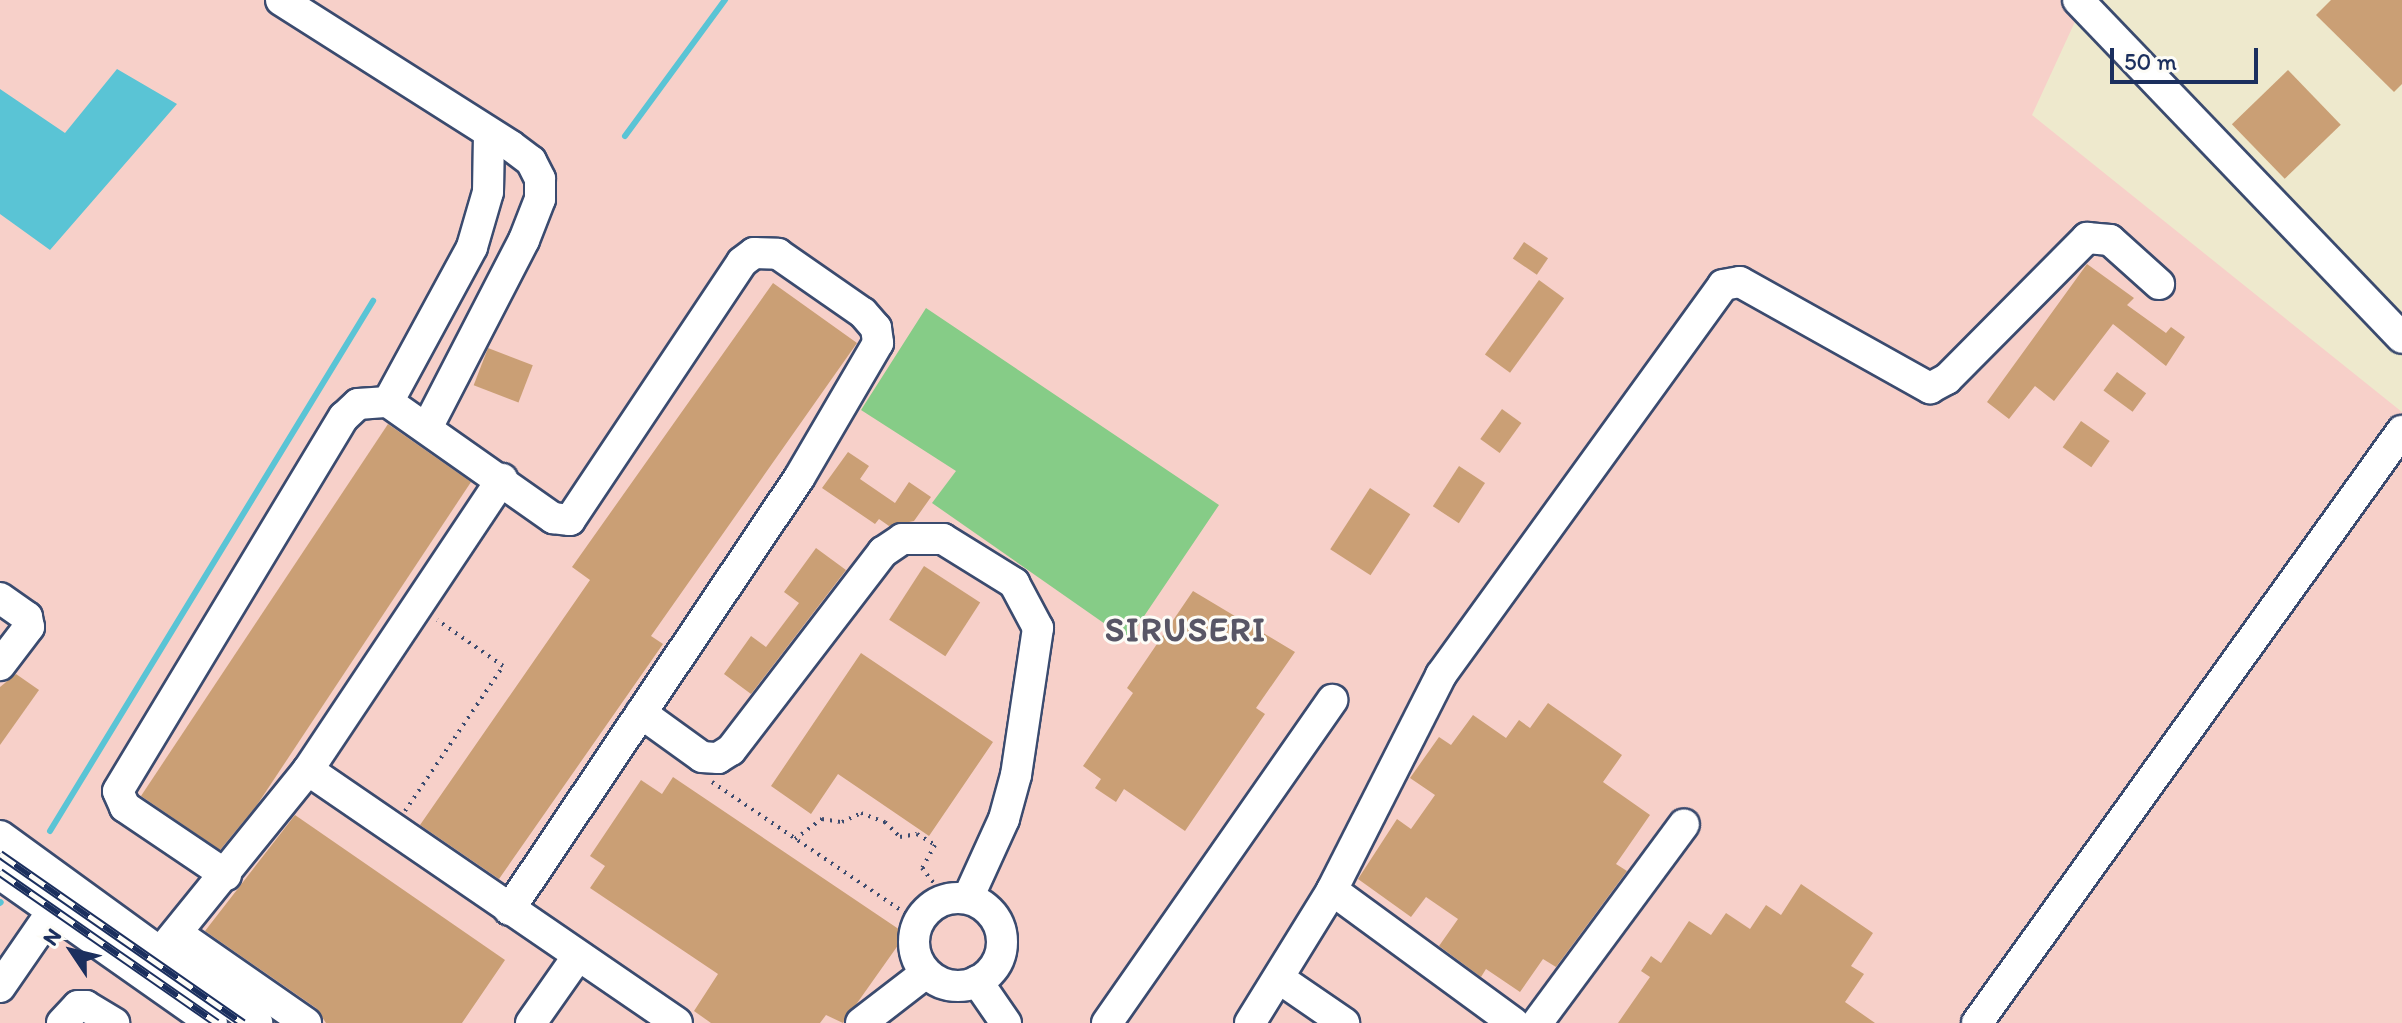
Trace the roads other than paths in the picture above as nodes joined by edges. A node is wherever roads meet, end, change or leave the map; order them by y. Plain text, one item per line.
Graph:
1 (281, 0) edge
2 (2078, 0) edge
3 (316, 10) edge
4 (489, 135) junction
5 (2159, 284) dead end
6 (2402, 338) edge
7 (388, 402) junction
8 (428, 426) junction
9 (2402, 431) edge
10 (502, 479) junction
11 (0, 598) edge
12 (0, 665) edge
13 (1332, 700) dead end
14 (641, 713) junction
15 (308, 770) junction
16 (1684, 824) dead end
17 (0, 836) edge
18 (0, 874) edge
19 (226, 875) junction
20 (70, 886) junction
21 (1332, 890) junction
22 (957, 899) junction
23 (509, 910) junction
24 (52, 911) junction
25 (168, 944) junction
26 (578, 956) junction
27 (926, 973) junction
28 (1280, 979) junction
29 (977, 981) junction
30 (0, 987) edge
31 (62, 1023) edge
32 (114, 1023) edge
33 (212, 1023) edge
34 (257, 1023) edge
35 (306, 1023) edge
36 (531, 1023) edge
37 (677, 1023) edge
38 (861, 1023) edge
39 (1006, 1023) edge
40 (1107, 1023) edge
41 (1250, 1023) edge
42 (1344, 1023) edge
43 (1514, 1023) edge
44 (1537, 1023) edge
45 (1977, 1023) edge

1 - 3 street
2 - 6 street
3 - 4 street
4 - 7 street
4 - 8 street
5 - 21 street
7 - 8 street
7 - 19 street
8 - 10 street
9 - 45 street
10 - 14 street
10 - 15 street
11 - 12 street
13 - 40 street
14 - 22 street
14 - 23 street
15 - 19 street
15 - 23 street
16 - 44 street
17 - 20 street
18 - 24 street
19 - 25 street
20 - 24 street
20 - 25 street
21 - 28 street
21 - 43 street
22 - 27 street
22 - 29 street
23 - 26 street
24 - 30 street
24 - 33 street
25 - 34 street
25 - 35 street
26 - 36 street
26 - 37 street
27 - 29 street
27 - 38 street
28 - 41 street
28 - 42 street
29 - 39 street
31 - 32 street

